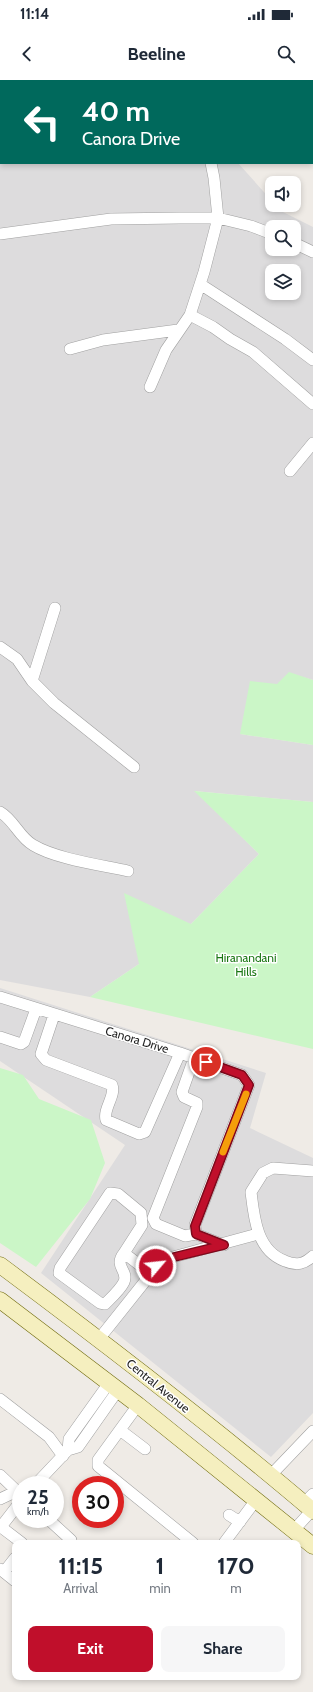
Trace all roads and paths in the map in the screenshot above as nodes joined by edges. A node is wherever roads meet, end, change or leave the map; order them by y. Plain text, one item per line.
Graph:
1 (211, 164) edge
2 (218, 218) junction
3 (265, 231) edge
4 (0, 234) edge
5 (301, 246) edge
6 (313, 252) edge
7 (200, 284) junction
8 (190, 315) junction
9 (178, 330) junction
10 (70, 349) dead end
11 (313, 360) edge
12 (150, 387) dead end
13 (313, 404) edge
14 (313, 443) edge
15 (290, 471) dead end
16 (55, 608) dead end
17 (0, 647) edge
18 (32, 681) junction
19 (134, 767) dead end
20 (0, 812) edge
21 (128, 872) dead end
22 (0, 997) edge
23 (36, 1009) junction
24 (54, 1015) junction
25 (0, 1037) edge
26 (180, 1053) junction
27 (194, 1058) junction
28 (313, 1171) edge
29 (196, 1234) junction
30 (258, 1234) junction
31 (224, 1245) junction
32 (124, 1252) junction
33 (313, 1256) edge
34 (0, 1265) edge
35 (150, 1273) junction
36 (0, 1300) edge
37 (100, 1339) junction
38 (113, 1386) junction
39 (0, 1399) edge
40 (138, 1405) junction
41 (120, 1430) junction
42 (313, 1431) edge
43 (145, 1449) dead end
44 (65, 1453) junction
45 (0, 1475) edge
46 (271, 1475) junction
47 (43, 1476) edge
48 (12, 1488) edge
49 (12, 1497) edge
50 (0, 1499) edge
51 (256, 1500) junction
52 (311, 1506) edge
53 (12, 1509) edge
54 (229, 1515) dead end
55 (240, 1522) junction
56 (0, 1528) edge
57 (58, 1528) edge
58 (294, 1530) junction
59 (18, 1540) edge
60 (71, 1540) edge
61 (189, 1540) edge
62 (226, 1540) edge
63 (313, 1546) edge
64 (12, 1561) edge
65 (2, 1571) edge
66 (12, 1579) edge

1 - 2 street
2 - 3 street
2 - 4 street
2 - 7 street
5 - 6 street
7 - 8 street
7 - 11 street
8 - 9 street
8 - 13 street
9 - 10 street
9 - 12 street
14 - 15 street
16 - 18 street
17 - 18 street
18 - 19 street
20 - 21 street
22 - 23 street, Canora Drive
23 - 24 street, Canora Drive
23 - 25 street
24 - 26 street, Canora Drive
24 - 26 street
26 - 27 street, Canora Drive
27 - 29 street, Canora Drive
27 - 29 street
28 - 30 street
29 - 31 street
30 - 31 street
30 - 33 street
31 - 35 street
32 - 32 street
32 - 35 street
34 - 37 main road, Central Avenue
35 - 37 street
36 - 38 main road
37 - 46 main road, Central Avenue
38 - 40 main road
38 - 44 street
39 - 44 street
40 - 41 street
40 - 51 main road
41 - 43 street
41 - 61 street
42 - 46 street
44 - 47 street
45 - 48 street
46 - 52 main road, Central Avenue
49 - 50 street
51 - 55 street
51 - 58 main road
52 - 58 street
53 - 56 street
54 - 55 street
55 - 62 street
56 - 59 street
57 - 60 street
58 - 63 main road
64 - 65 street
65 - 66 street

